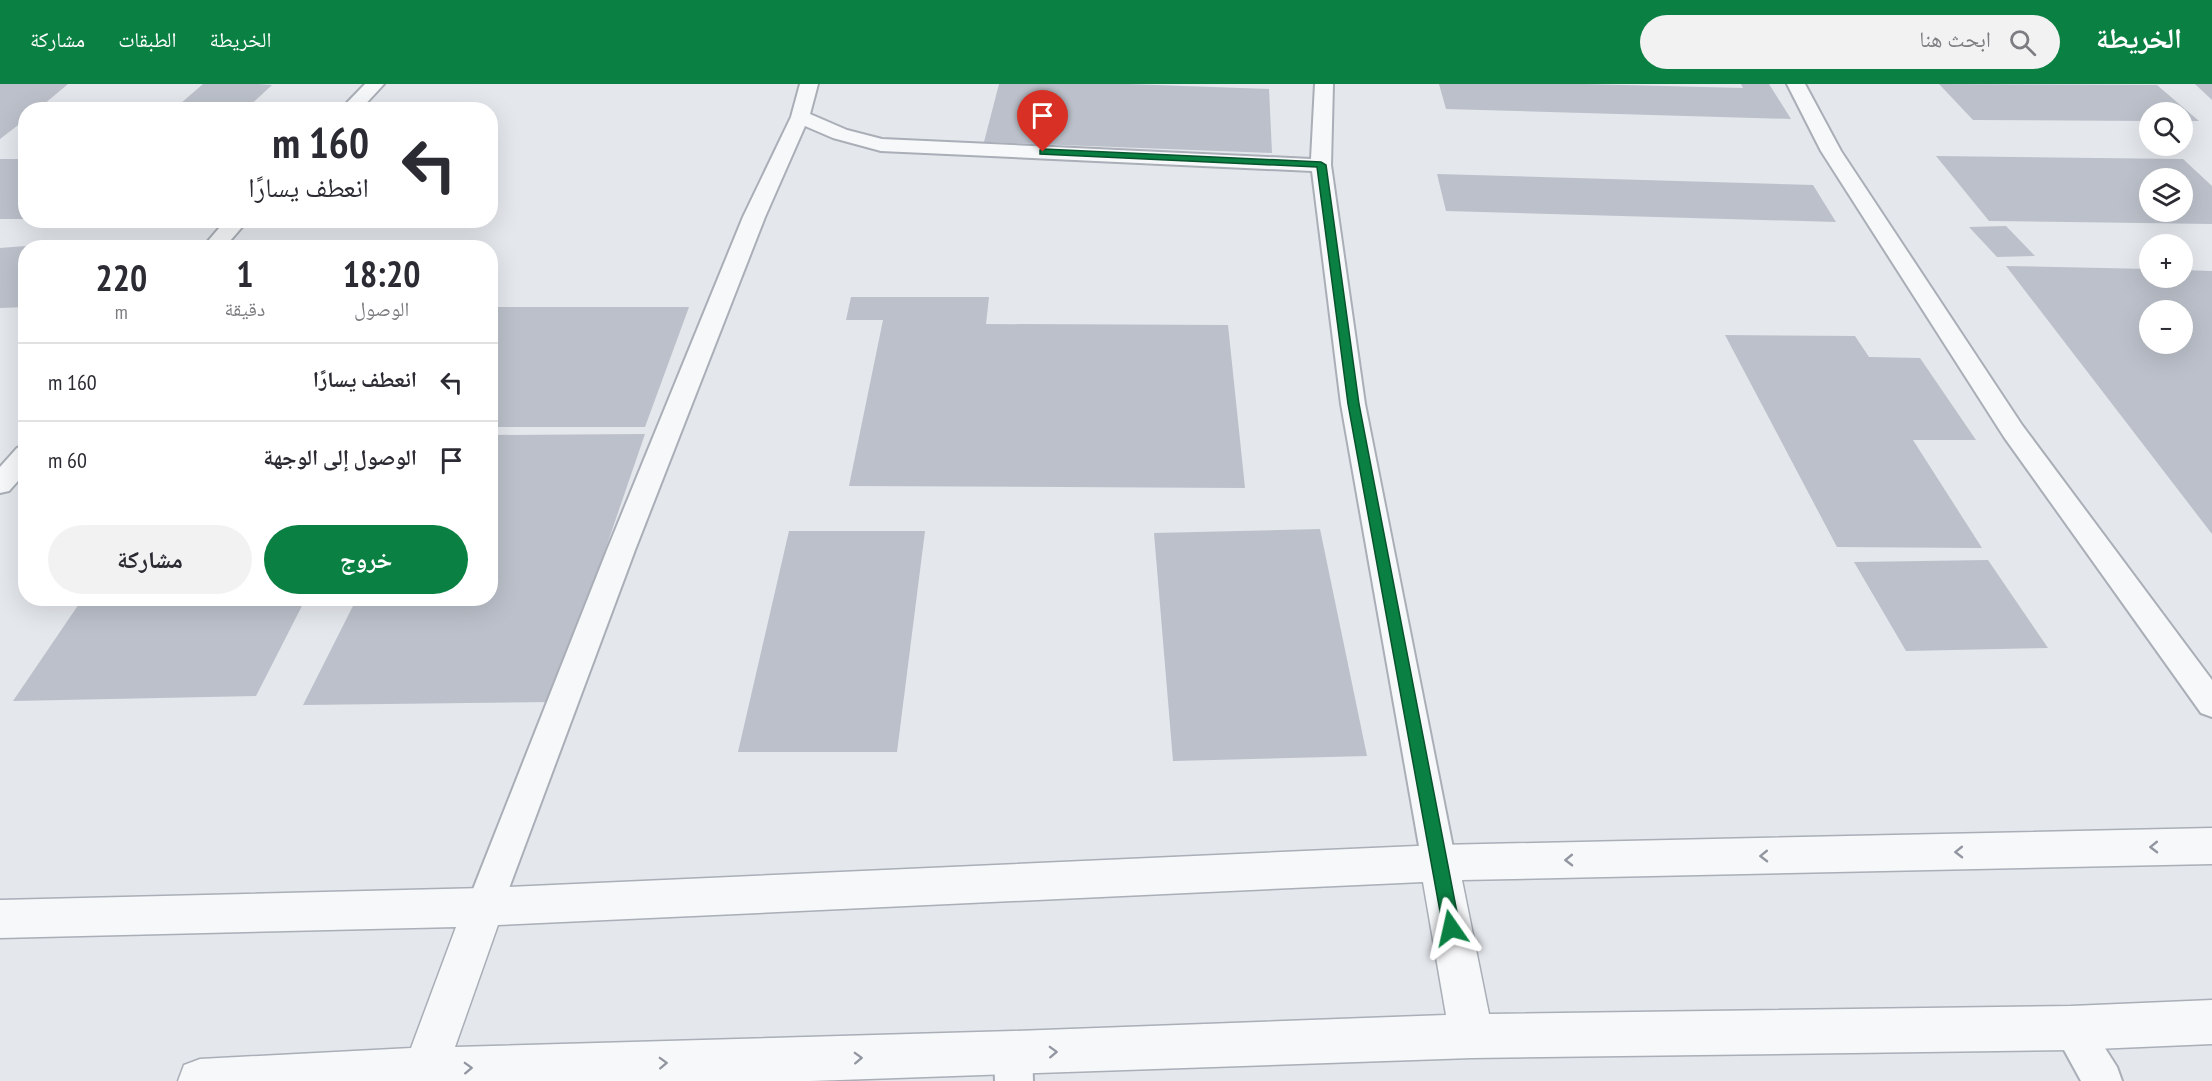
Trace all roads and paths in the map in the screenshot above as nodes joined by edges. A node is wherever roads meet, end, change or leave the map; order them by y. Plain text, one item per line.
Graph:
1 (375, 84) edge
2 (809, 84) edge
3 (1324, 84) edge
4 (1796, 84) edge
5 (357, 102) edge
6 (800, 117) junction
7 (1321, 165) junction
8 (231, 228) edge
9 (219, 240) edge
10 (18, 463) edge
11 (0, 484) edge
12 (2212, 705) edge
13 (2212, 846) edge
14 (1439, 863) junction
15 (484, 908) junction
16 (0, 919) edge
17 (2212, 1022) edge
18 (2071, 1028) junction
19 (1472, 1036) junction
20 (1013, 1067) edge
21 (425, 1070) junction
22 (200, 1081) edge
23 (2103, 1081) edge

1 - 5 lane
2 - 6 lane
3 - 7 lane
4 - 12 lane
6 - 7 lane
6 - 15 lane
7 - 14 lane
8 - 9 lane
10 - 11 lane
13 -> 14 street
14 - 15 street
14 - 19 street
15 - 16 street
15 - 21 street
17 - 18 street
18 - 19 street
18 - 23 lane
20 -> 19 street
21 -> 20 street
21 - 22 street

